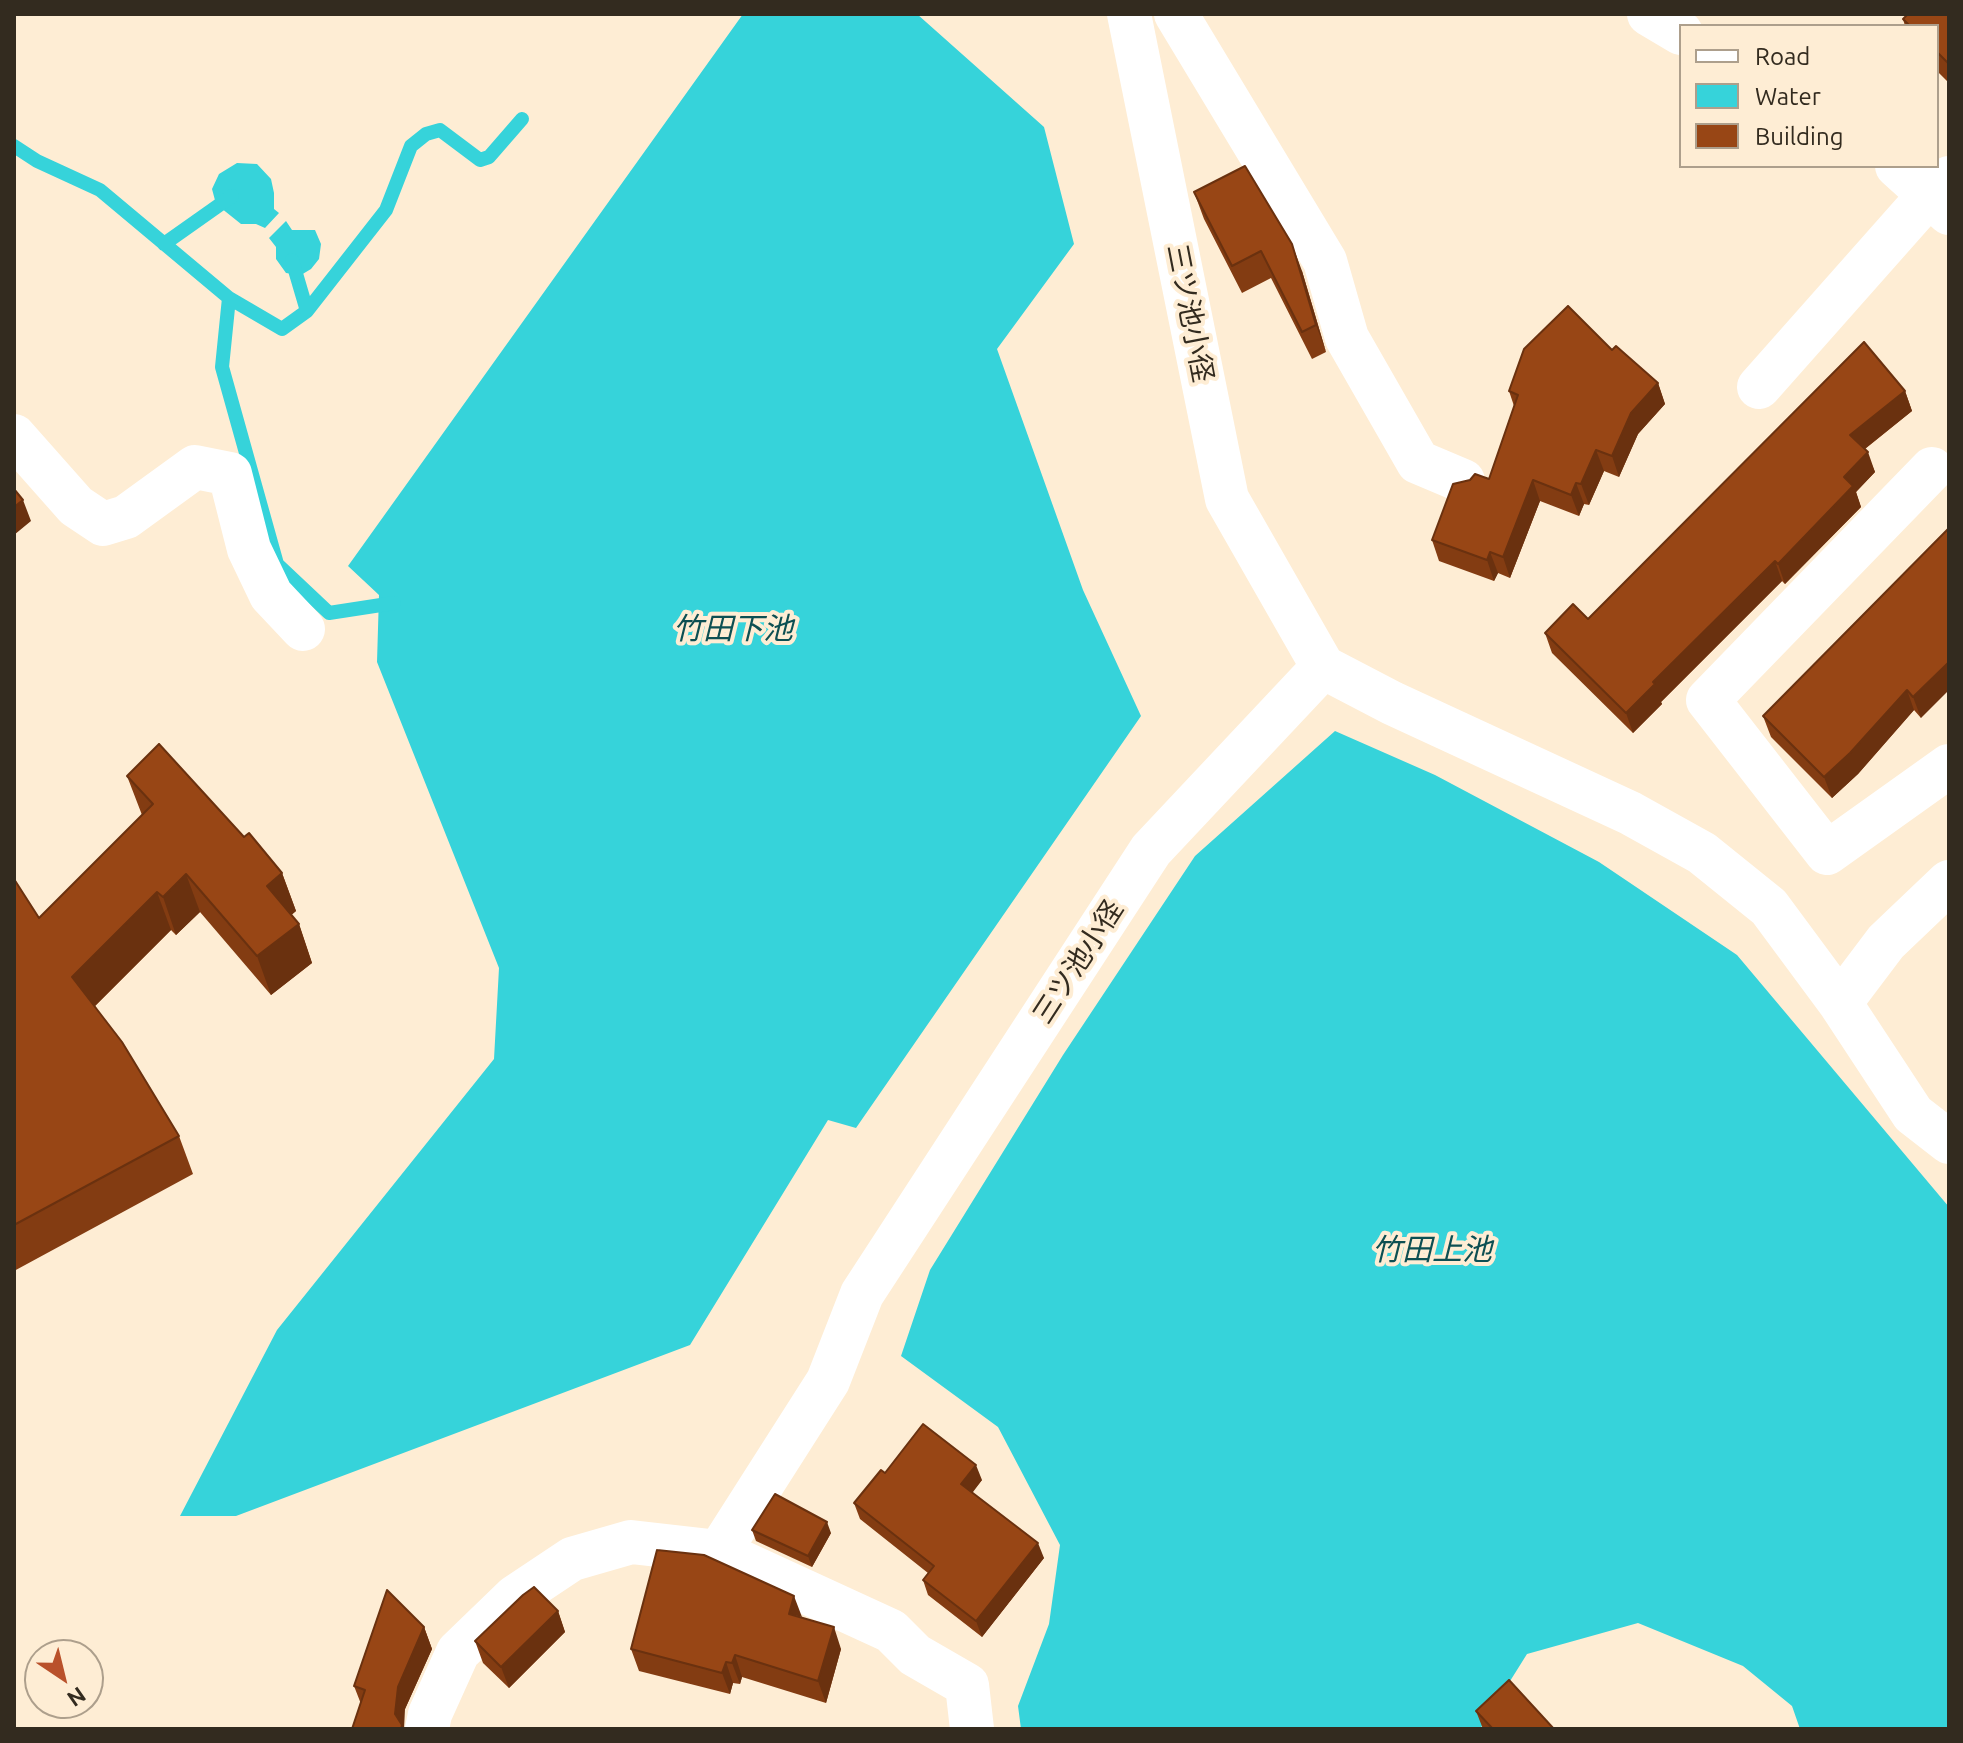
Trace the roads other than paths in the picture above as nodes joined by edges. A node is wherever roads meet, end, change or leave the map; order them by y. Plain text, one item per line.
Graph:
1 (1129, 14) edge
2 (1176, 14) edge
3 (1649, 14) edge
4 (1679, 32) edge
5 (1900, 168) edge
6 (1943, 195) edge
7 (1759, 387) dead end
8 (14, 436) edge
9 (1932, 469) dead end
10 (1463, 481) edge
11 (303, 629) dead end
12 (1323, 667) junction
13 (1949, 766) edge
14 (1949, 882) edge
15 (1840, 1003) junction
16 (1949, 1142) edge
17 (719, 1552) junction
18 (427, 1729) edge
19 (972, 1729) edge

1 - 12 street, 三ツ池小径
2 - 10 street
3 - 4 street
5 - 6 street
6 - 7 street
8 - 11 street
9 - 13 street
12 - 15 street
12 - 17 street, 三ツ池小径
14 - 15 street
15 - 16 street
17 - 18 street
17 - 19 street

